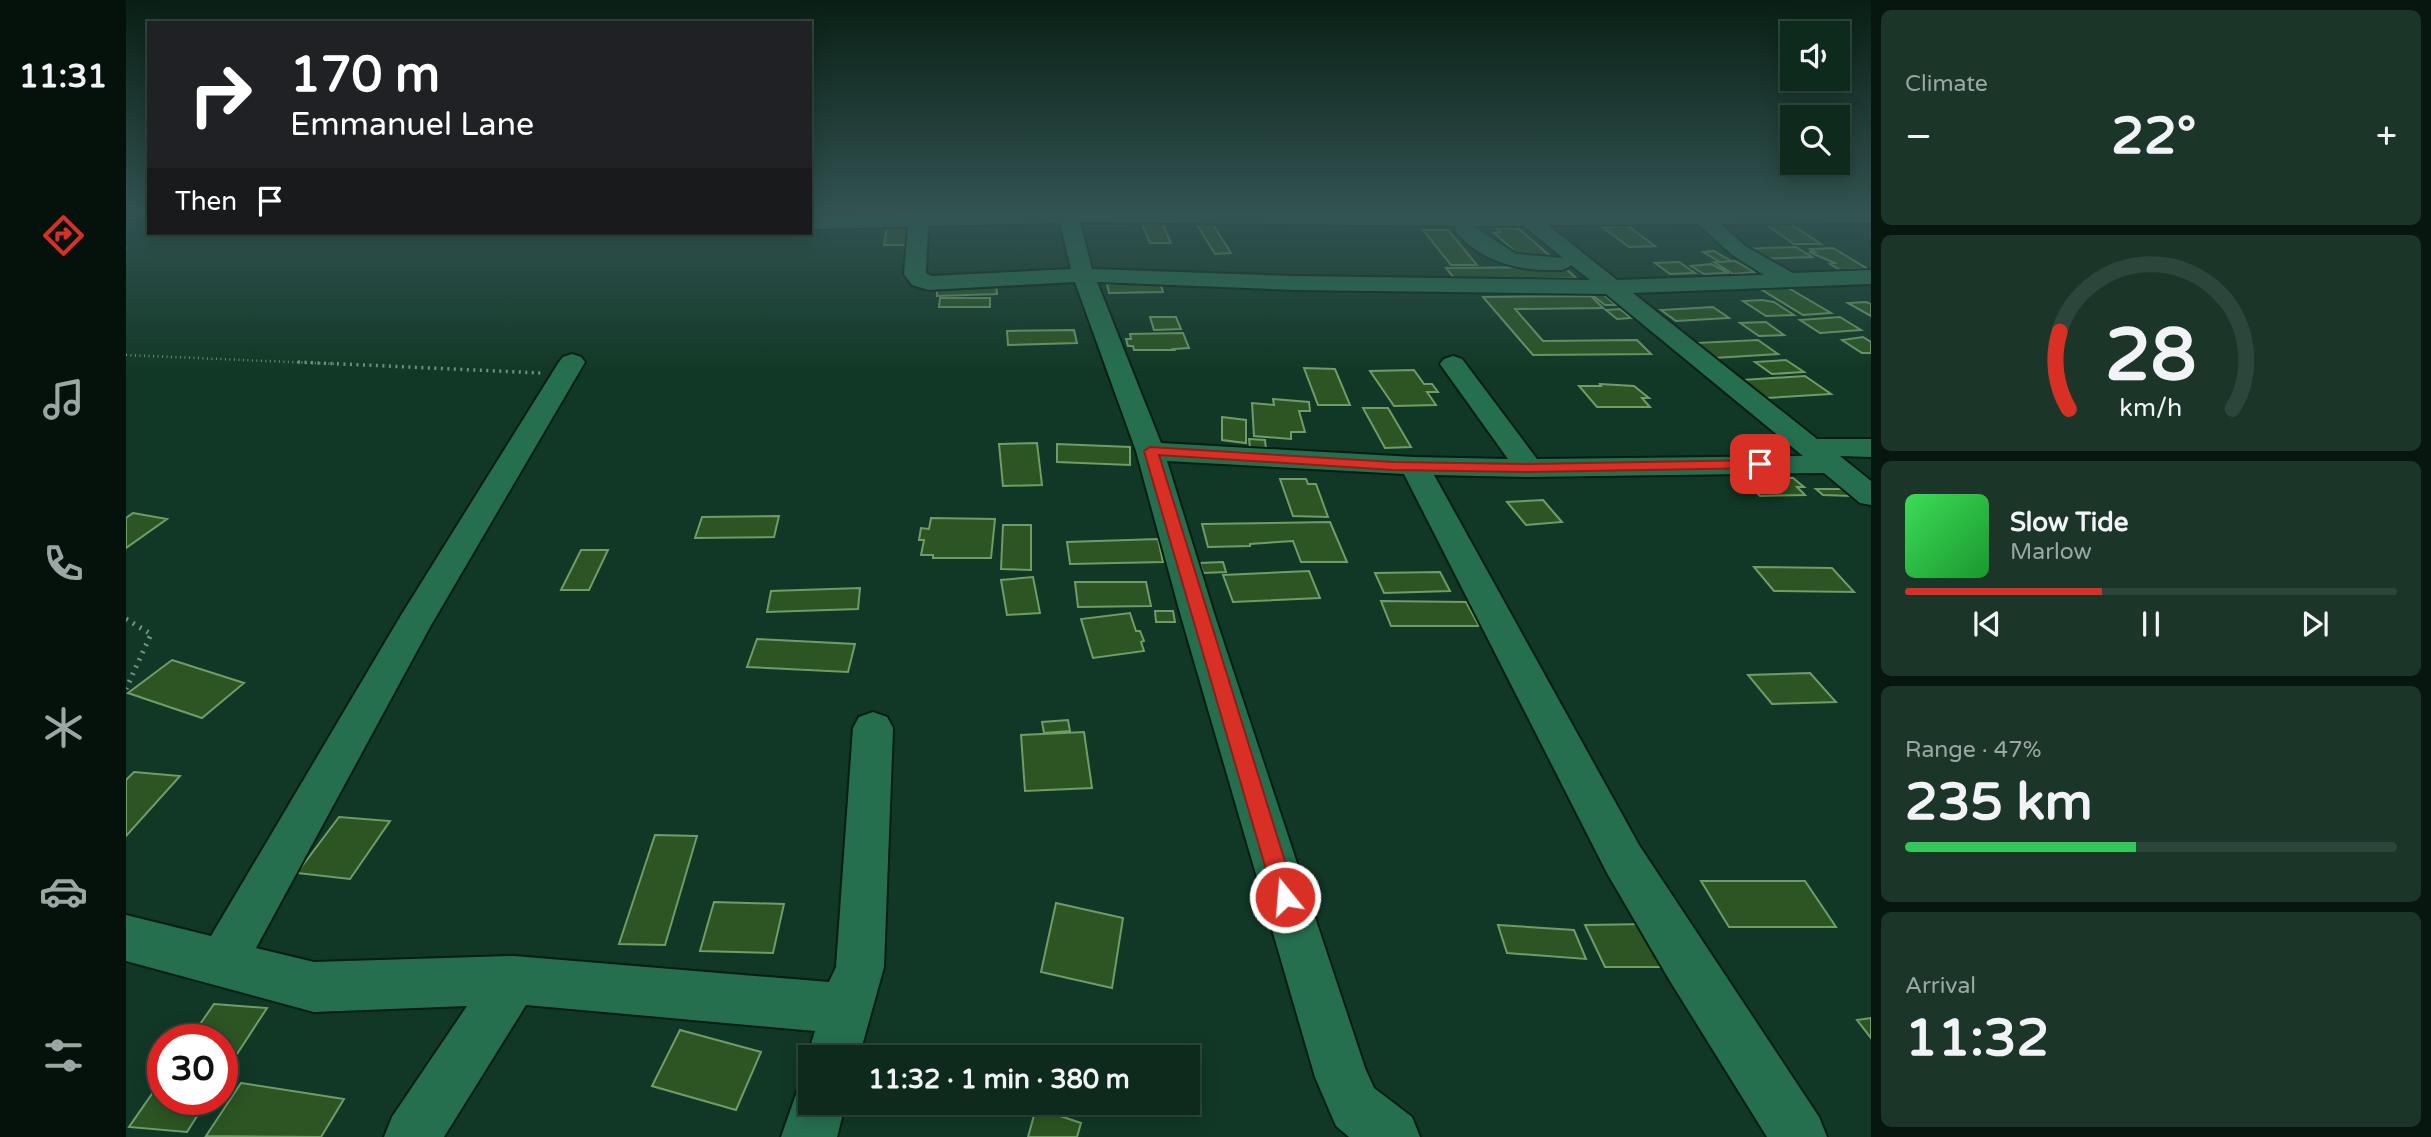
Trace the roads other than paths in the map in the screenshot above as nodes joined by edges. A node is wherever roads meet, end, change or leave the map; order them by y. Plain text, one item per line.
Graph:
1 (916, 267) edge
2 (1081, 267) edge
3 (1588, 267) edge
4 (1767, 267) edge
5 (1083, 275) junction
6 (1871, 277) edge
7 (1790, 281) junction
8 (1614, 287) junction
9 (1454, 364) dead end
10 (568, 368) road end
11 (1871, 448) edge
12 (1150, 451) junction
13 (1821, 456) junction
14 (1414, 466) junction
15 (1529, 468) junction
16 (1871, 496) edge
17 (873, 728) dead end
18 (126, 938) edge
19 (222, 963) junction
20 (514, 980) junction
21 (851, 998) junction
22 (837, 1045) edge
23 (816, 1115) edge
24 (412, 1137) edge
25 (809, 1137) edge
26 (1392, 1137) edge
27 (1799, 1137) edge

1 - 5 street
2 - 5 street
3 - 8 street
4 - 7 street
5 - 8 street
5 - 12 street
6 - 7 street
7 - 8 street
8 - 13 street
9 - 15 street
10 - 19 street
11 - 13 street
12 - 14 street
12 - 26 street
13 - 15 street
13 - 16 street
14 - 15 street
14 - 27 street
17 - 21 street
18 - 19 street
19 - 20 street
20 - 21 street
20 - 24 street
21 - 22 street
23 - 25 street

